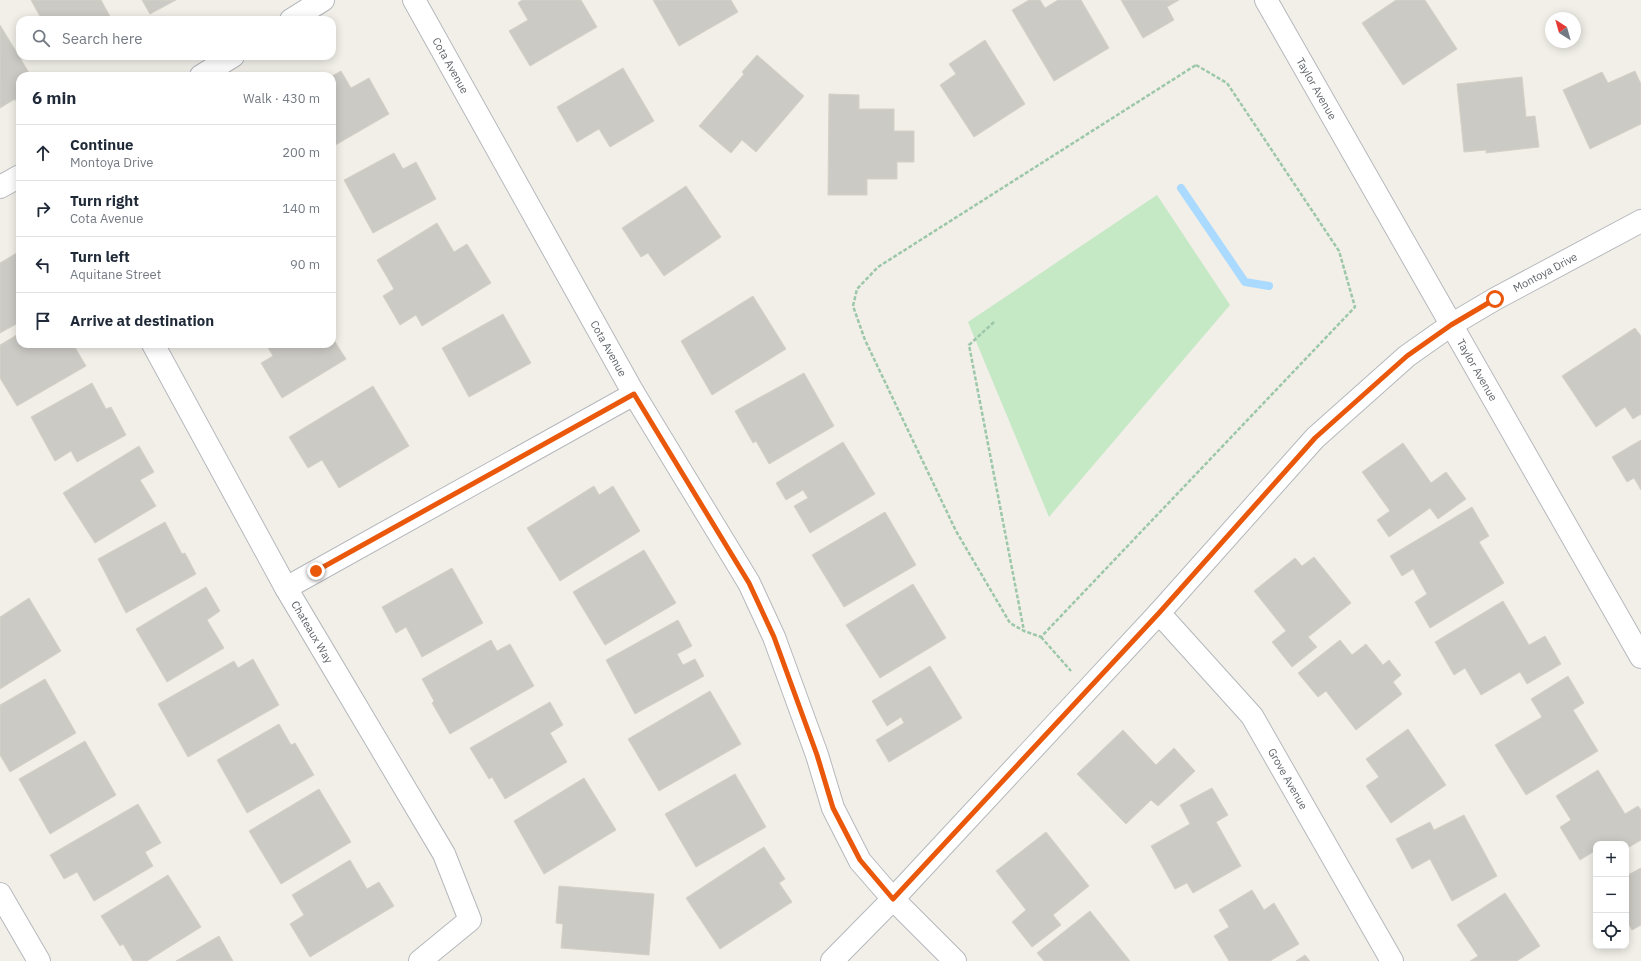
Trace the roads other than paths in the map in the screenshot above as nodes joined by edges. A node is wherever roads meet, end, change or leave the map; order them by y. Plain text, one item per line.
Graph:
1 (323, 0) edge
2 (414, 0) edge
3 (1266, 0) edge
4 (297, 16) edge
5 (226, 60) edge
6 (207, 72) edge
7 (16, 178) edge
8 (0, 187) edge
9 (1641, 221) edge
10 (1451, 325) junction
11 (155, 348) edge
12 (634, 394) junction
13 (286, 588) junction
14 (1159, 613) junction
15 (1641, 657) edge
16 (0, 894) edge
17 (893, 899) junction
18 (38, 961) edge
19 (420, 961) edge
20 (832, 961) edge
21 (955, 961) edge
22 (1392, 961) edge

1 - 4 street
2 - 12 street, Cota Avenue
3 - 10 street, Taylor Avenue
5 - 6 street
7 - 8 street
9 - 10 street, Montoya Drive
10 - 14 street, Montoya Drive
10 - 15 street, Taylor Avenue
11 - 13 street, Chateaux Way
12 - 13 street
12 - 17 street, Cota Avenue
13 - 19 street, Chateaux Way
14 - 17 street, Montoya Drive
14 - 22 street, Grove Avenue
16 - 18 street
17 - 20 street, Montoya Drive
17 - 21 street, Cota Avenue

